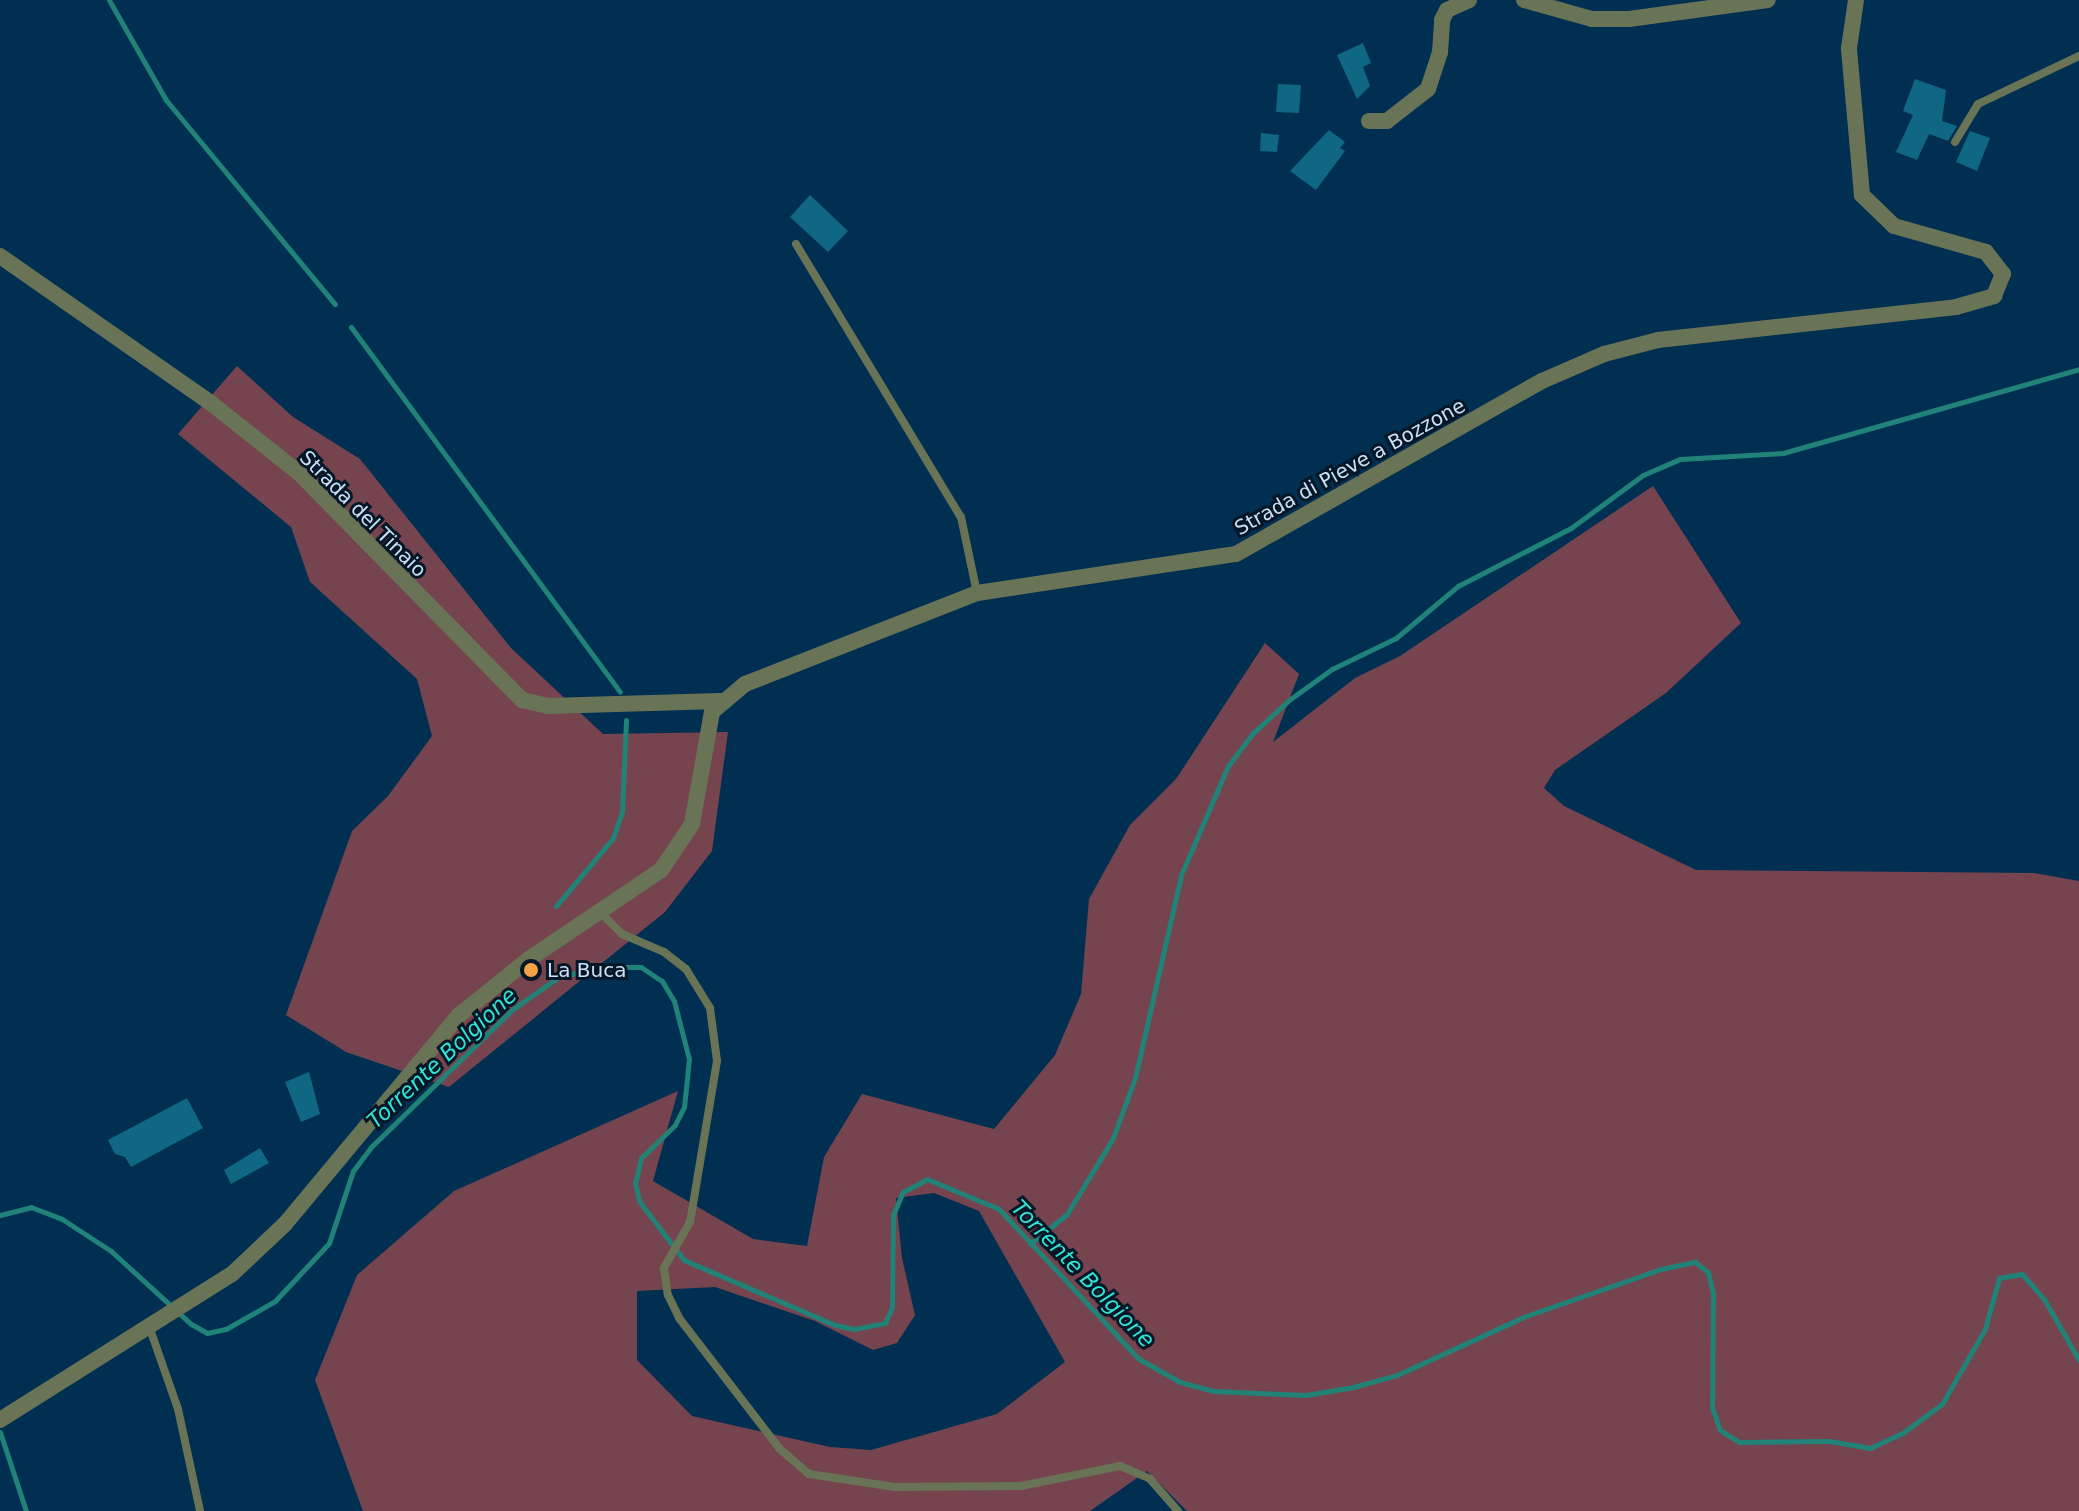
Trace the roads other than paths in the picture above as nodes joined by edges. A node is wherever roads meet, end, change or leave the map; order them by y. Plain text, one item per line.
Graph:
1 (1469, 0) edge
2 (1524, 0) edge
3 (1768, 0) edge
4 (1856, 0) edge
5 (2079, 56) edge
6 (1369, 121) dead end
7 (1955, 142) dead end
8 (796, 244) dead end
9 (3, 264) edge
10 (977, 593) junction
11 (720, 701) junction
12 (601, 913) junction
13 (150, 1329) junction
14 (0, 1420) edge
15 (200, 1511) edge
16 (1178, 1511) edge

1 - 6 street
2 - 3 street
4 - 10 street, Strada di Pieve a Bozzone
5 - 7 lane
8 - 10 lane
9 - 11 street, Strada del Tinaio
10 - 11 street, Strada di Pieve a Bozzone
11 - 12 street
12 - 13 street
12 - 16 lane
13 - 14 street
13 - 15 lane

